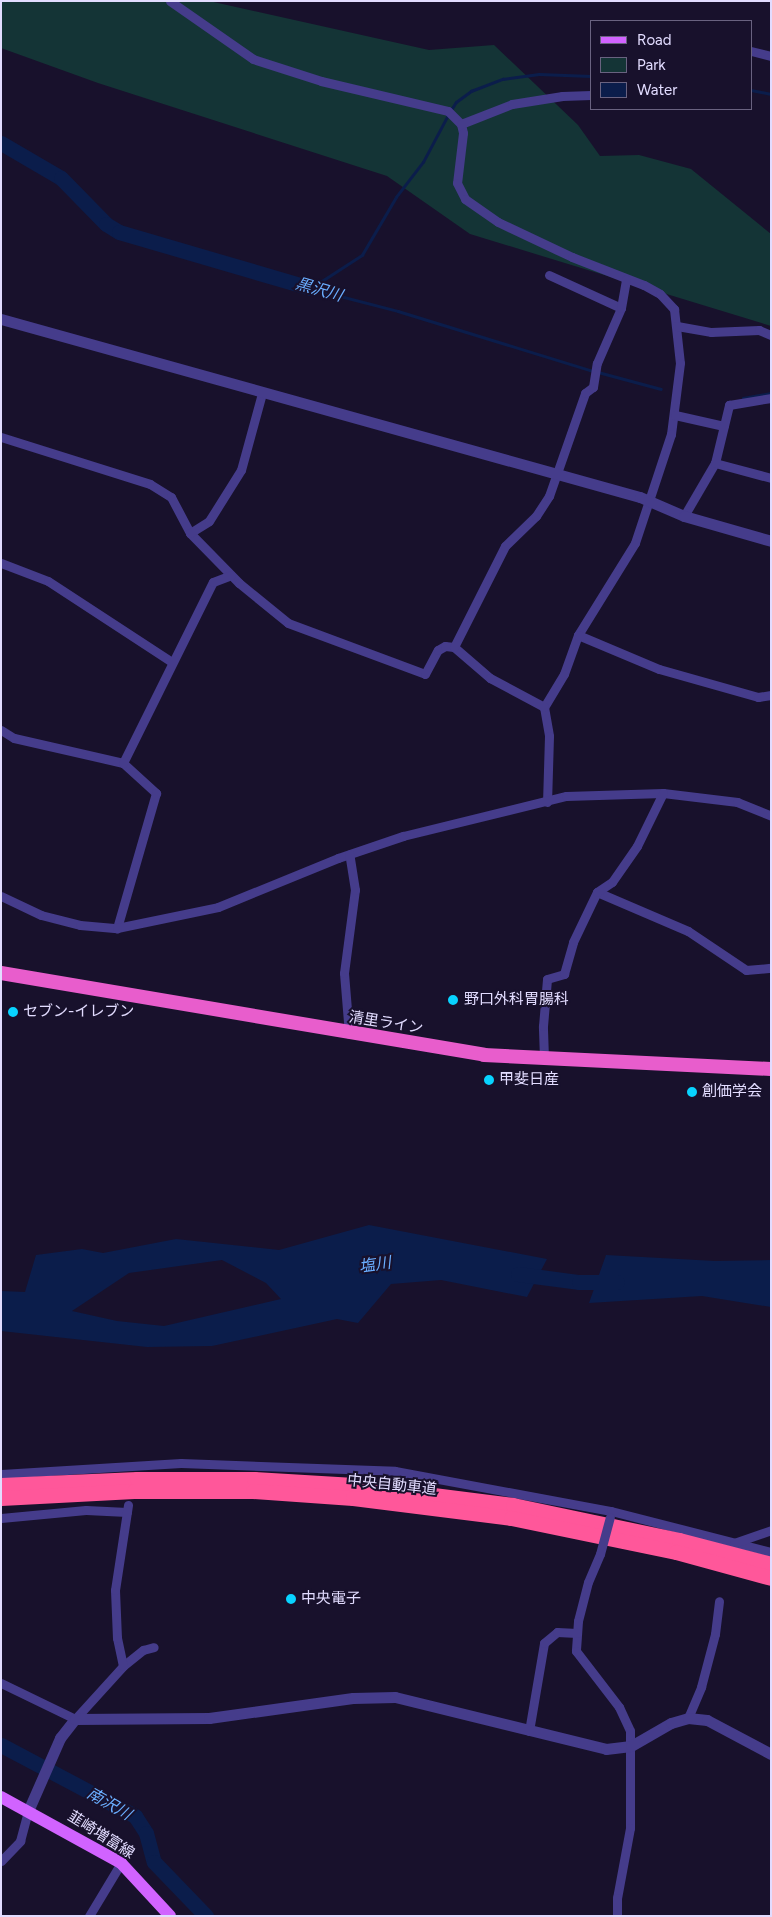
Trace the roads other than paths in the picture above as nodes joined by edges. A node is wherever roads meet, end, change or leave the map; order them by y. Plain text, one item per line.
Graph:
1 (170, 1) edge
2 (752, 52) edge
3 (771, 56) edge
4 (590, 95) edge
5 (461, 124) junction
6 (549, 275) dead end
7 (626, 279) junction
8 (621, 308) junction
9 (1, 318) edge
10 (677, 326) junction
11 (771, 335) edge
12 (262, 393) junction
13 (771, 398) edge
14 (675, 415) junction
15 (724, 426) junction
16 (1, 437) edge
17 (715, 463) junction
18 (556, 476) junction
19 (771, 478) edge
20 (650, 501) junction
21 (684, 516) junction
22 (190, 533) junction
23 (771, 542) edge
24 (1, 563) edge
25 (231, 575) junction
26 (578, 635) junction
27 (454, 647) junction
28 (172, 662) junction
29 (771, 695) edge
30 (544, 707) junction
31 (1, 730) edge
32 (123, 763) junction
33 (663, 793) junction
34 (547, 802) junction
35 (771, 816) edge
36 (349, 854) junction
37 (597, 892) junction
38 (1, 896) edge
39 (117, 928) junction
40 (771, 968) edge
41 (1, 973) edge
42 (349, 1034) junction
43 (544, 1058) junction
44 (771, 1069) edge
45 (1, 1474) edge
46 (1, 1486) edge
47 (1, 1498) edge
48 (610, 1514) junction
49 (1, 1518) edge
50 (771, 1530) edge
51 (734, 1543) junction
52 (771, 1552) edge
53 (771, 1564) edge
54 (771, 1578) edge
55 (719, 1601) dead end
56 (577, 1633) junction
57 (154, 1647) dead end
58 (123, 1666) junction
59 (1, 1683) edge
60 (688, 1718) junction
61 (76, 1719) junction
62 (529, 1731) junction
63 (631, 1746) junction
64 (771, 1754) edge
65 (1, 1797) edge
66 (28, 1811) junction
67 (1, 1860) edge
68 (121, 1863) junction
69 (90, 1916) edge
70 (170, 1916) edge
71 (617, 1916) edge

1 - 5 street
2 - 3 street
4 - 5 street
5 - 7 street
6 - 8 street
7 - 8 street
7 - 10 street
8 - 18 street
9 - 12 street
10 - 11 street
10 - 14 street
12 - 18 street
12 - 22 street
13 - 15 street
14 - 15 street
14 - 20 street
15 - 17 street
16 - 22 street
17 - 19 street
17 - 21 street
18 - 20 street
18 - 27 street
20 - 21 street
20 - 26 street
21 - 23 street
22 - 25 street
24 - 28 street
25 - 27 street
25 - 28 street
26 - 29 street
26 - 30 street
27 - 30 street
28 - 32 street
30 - 34 street
31 - 32 street
32 - 39 street
33 - 34 street
33 - 35 street
33 - 37 street
34 - 36 street
36 - 39 street
36 - 42 street
37 - 40 street
37 - 43 street
38 - 39 street
41 - 42 highway, 清里ライン
42 - 43 highway, 清里ライン
43 - 44 highway, 清里ライン
45 - 48 street
46 - 53 highway, 中央自動車道
47 - 54 highway, 中央自動車道
48 - 51 street
48 - 56 street, bridge
49 - 58 street
50 - 51 street
51 - 52 street
55 - 60 street
56 - 62 street
56 - 63 street
57 - 58 street
58 - 61 street
59 - 61 street
60 - 63 street
60 - 64 street
61 - 62 street
61 - 66 street
62 - 63 street
63 - 71 street
65 - 66 main road, 韮崎増富線
66 - 67 street
66 - 68 main road, 韮崎増富線
68 - 69 street
68 - 70 main road, 韮崎増富線

